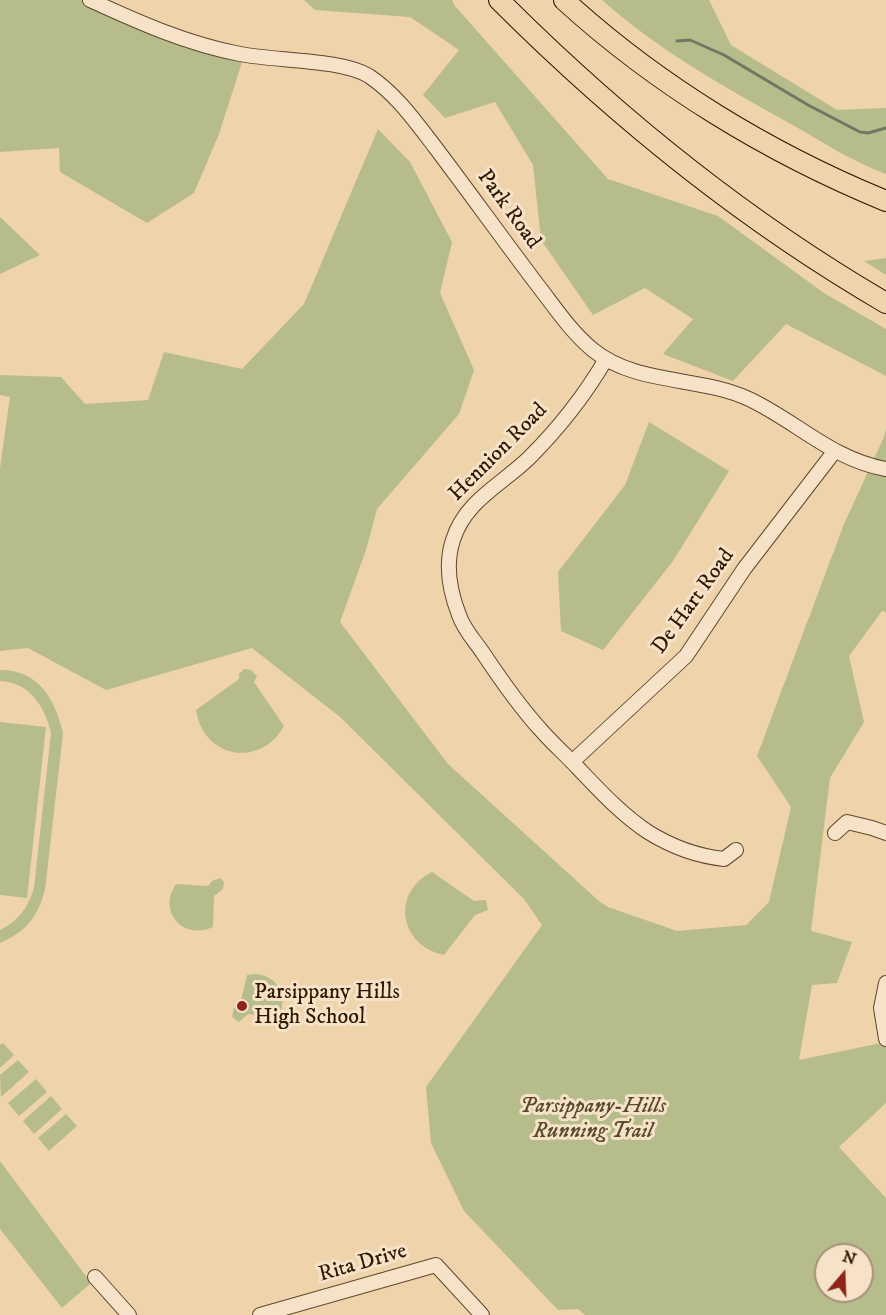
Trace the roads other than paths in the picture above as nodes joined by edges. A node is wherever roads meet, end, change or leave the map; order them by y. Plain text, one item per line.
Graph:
1 (90, 0) edge
2 (499, 0) edge
3 (564, 0) edge
4 (886, 201) edge
5 (886, 303) edge
6 (606, 359) junction
7 (834, 452) junction
8 (886, 469) edge
9 (572, 762) junction
10 (835, 832) dead end
11 (886, 833) edge
12 (736, 850) dead end
13 (886, 983) edge
14 (886, 1039) edge
15 (96, 1277) dead end
16 (129, 1315) edge
17 (260, 1315) edge
18 (482, 1315) edge

1 - 6 street, Park Road
2 - 5 highway
3 - 4 highway
6 - 7 street, Park Road
6 - 9 street, Hennion Road
7 - 8 street, Park Road
7 - 9 street, De Hart Road
9 - 12 street, Hennion Road
10 - 11 street
13 - 14 street
15 - 16 street
17 - 18 street, Rita Drive

